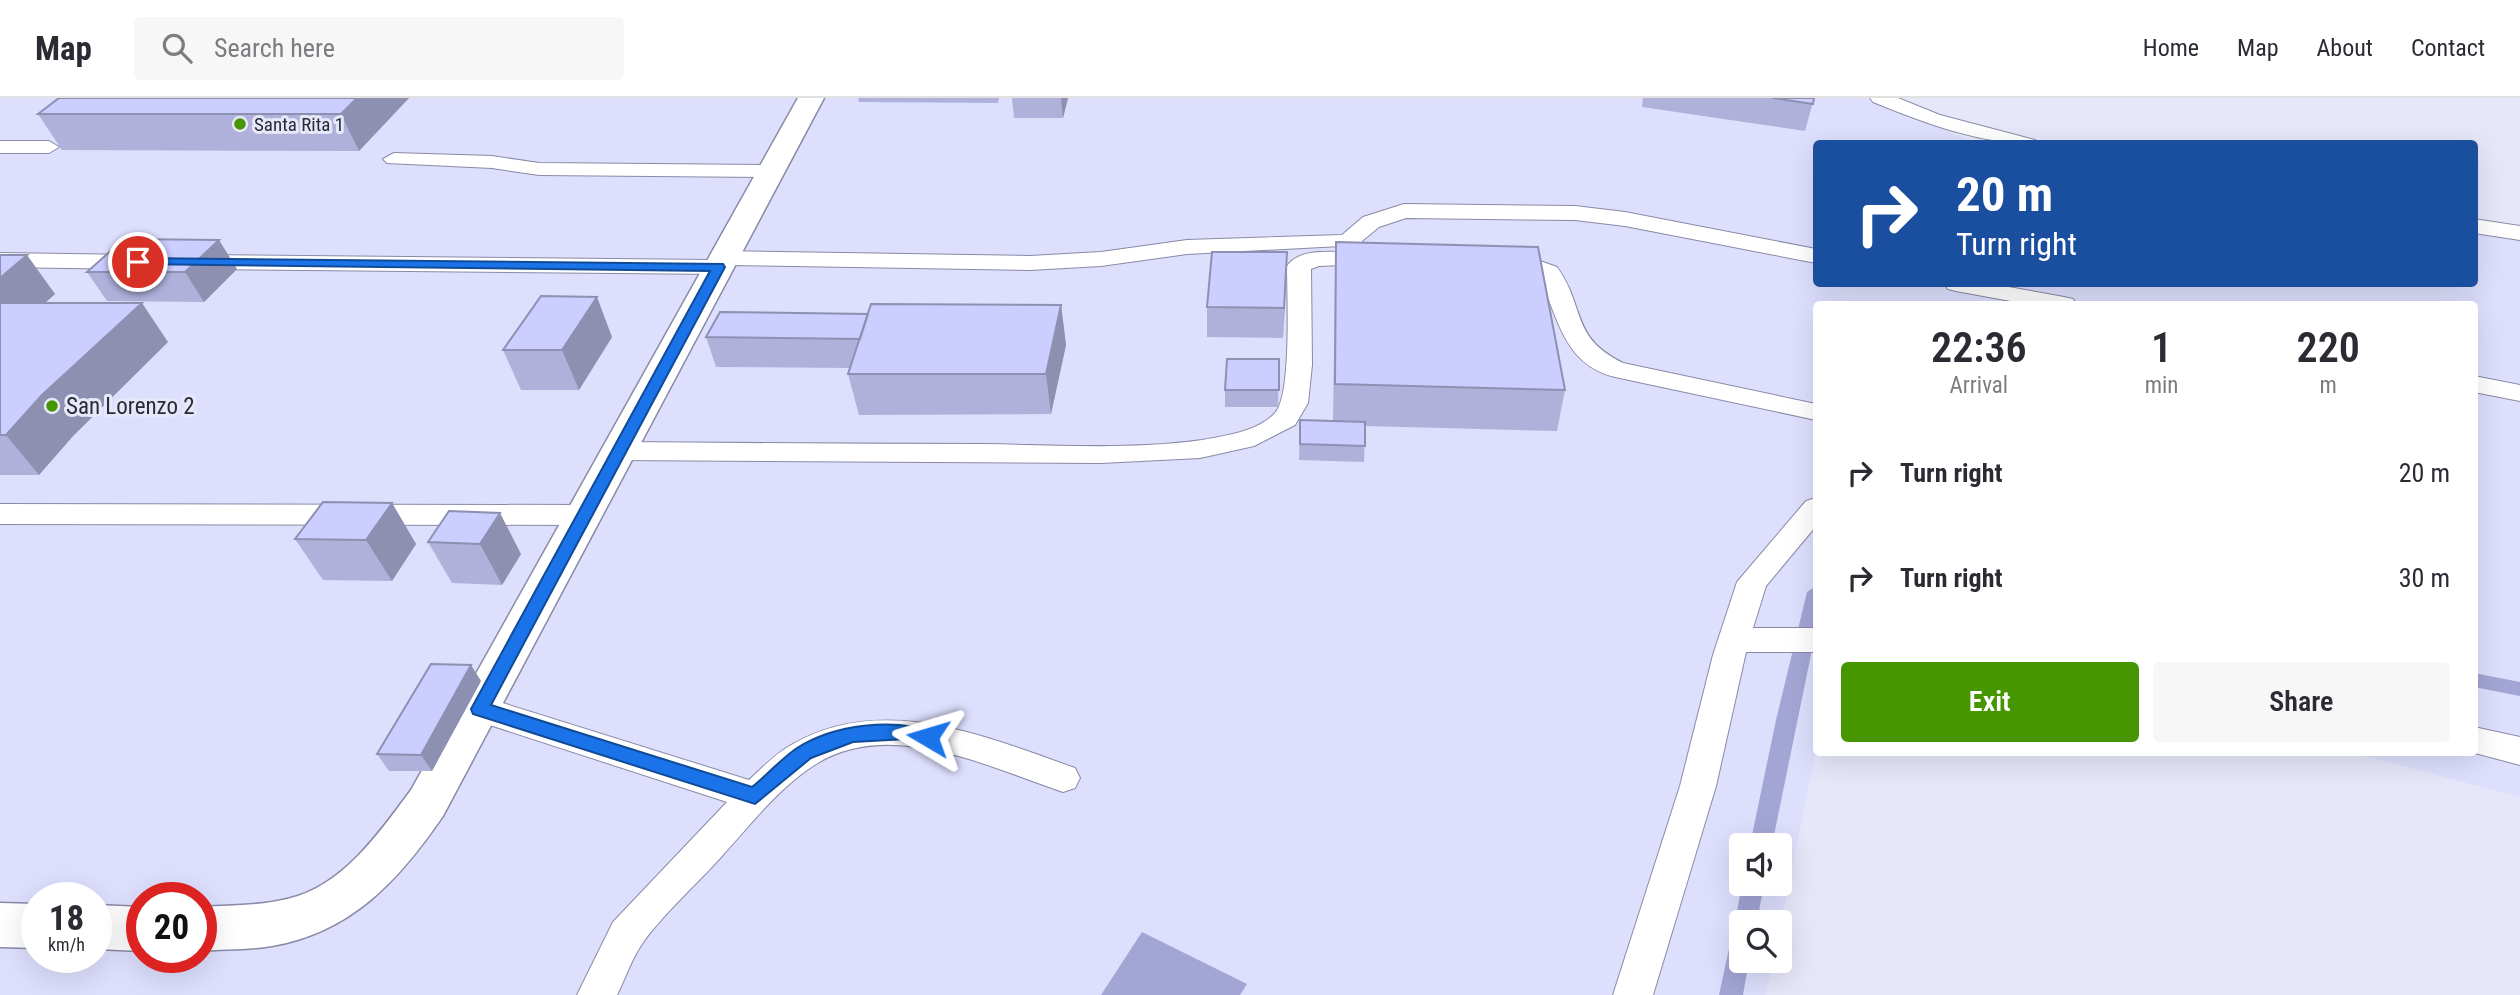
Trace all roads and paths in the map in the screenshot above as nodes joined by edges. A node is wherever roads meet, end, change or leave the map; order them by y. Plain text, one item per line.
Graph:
1 (811, 98) edge
2 (1880, 98) edge
3 (2013, 140) edge
4 (0, 147) edge
5 (49, 147) edge
6 (394, 159) dead end
7 (769, 171) junction
8 (2478, 227) edge
9 (2520, 233) edge
10 (1354, 249) junction
11 (1813, 255) edge
12 (1397, 258) edge
13 (0, 260) edge
14 (1479, 260) edge
15 (721, 263) junction
16 (1972, 287) edge
17 (2048, 301) edge
18 (2478, 385) edge
19 (2520, 393) edge
20 (1813, 411) edge
21 (617, 451) junction
22 (1813, 511) edge
23 (0, 514) edge
24 (582, 515) junction
25 (1734, 640) junction
26 (1813, 640) edge
27 (480, 709) junction
28 (2478, 741) edge
29 (2520, 751) edge
30 (1063, 778) dead end
31 (755, 796) junction
32 (0, 925) edge
33 (21, 926) edge
34 (217, 928) edge
35 (597, 995) edge
36 (1633, 995) edge

1 - 7 street
2 - 3 lane
4 - 5 lane
6 - 7 lane
7 - 15 street
8 - 9 lane
10 - 11 lane
10 - 12 lane
10 - 15 lane
10 - 21 lane
13 - 15 lane
14 - 20 lane
15 - 21 street
16 - 17 lane
18 - 19 lane
21 - 24 street
22 - 25 lane
23 - 24 lane
24 - 27 street
25 - 26 lane
25 - 36 lane
27 - 31 lane
27 - 34 street
28 - 29 lane
30 - 31 lane
31 - 35 lane
32 - 33 street

